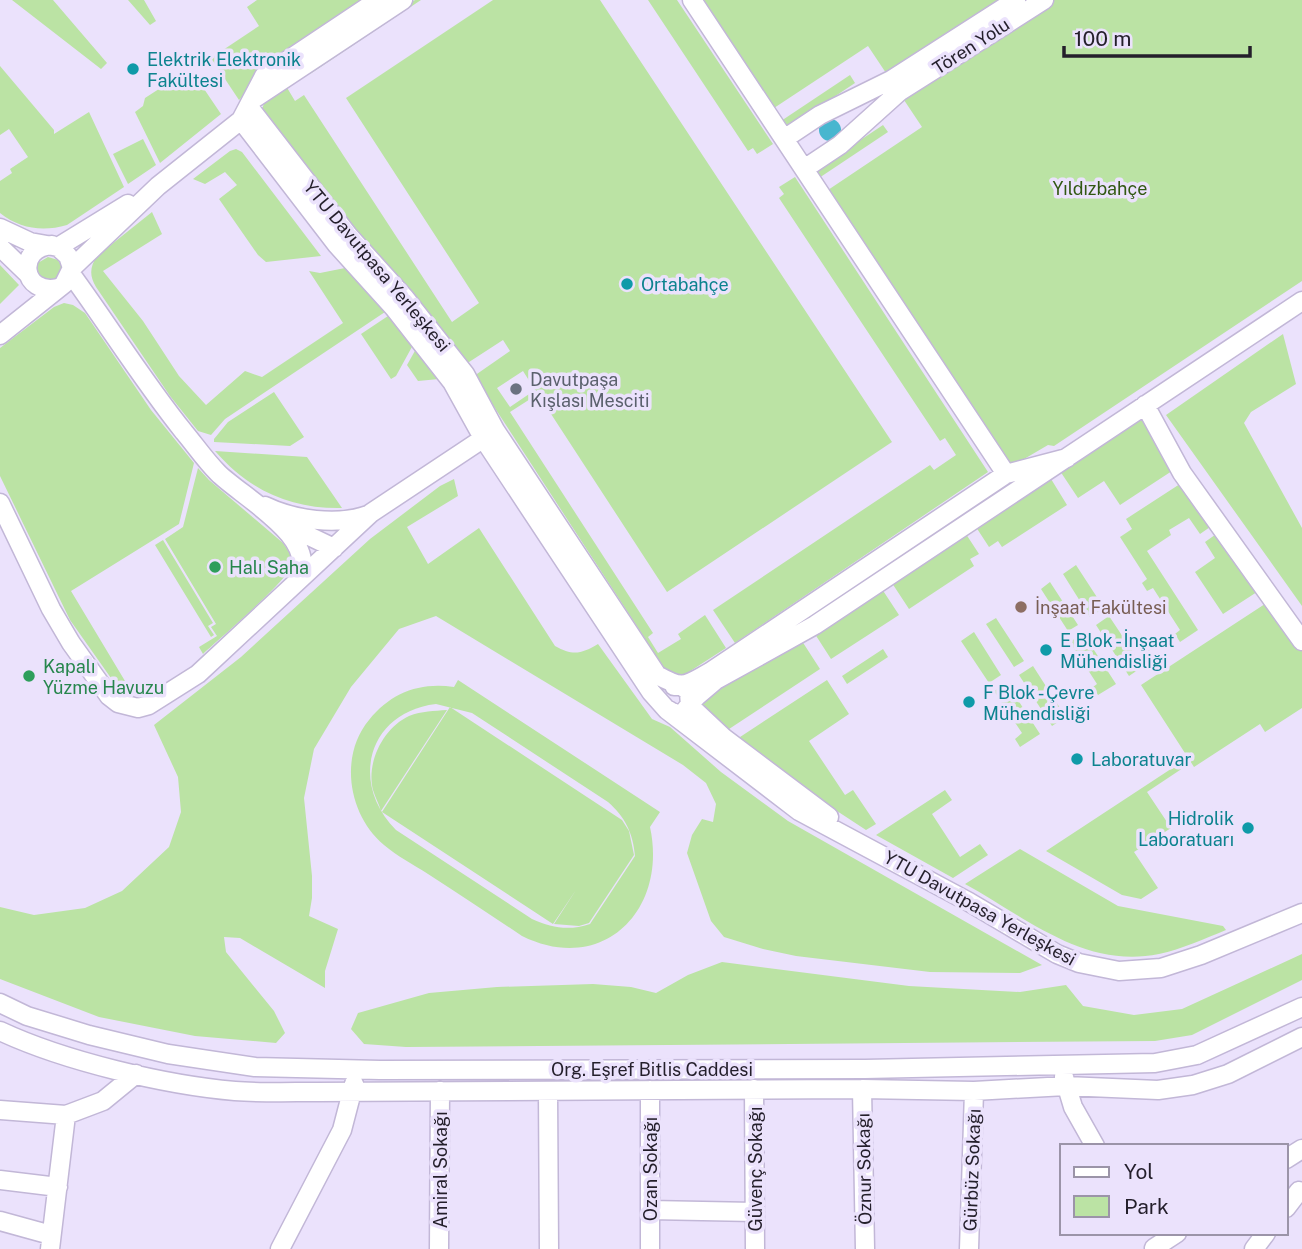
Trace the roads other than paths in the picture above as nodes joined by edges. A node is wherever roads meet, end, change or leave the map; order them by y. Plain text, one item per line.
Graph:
1 (378, 0) edge
2 (403, 0) edge
3 (692, 0) edge
4 (1016, 0) edge
5 (1044, 0) edge
6 (895, 86) junction
7 (247, 109) junction
8 (784, 139) junction
9 (804, 169) junction
10 (158, 186) junction
11 (0, 228) edge
12 (55, 246) junction
13 (0, 247) edge
14 (29, 277) junction
15 (66, 279) junction
16 (1302, 301) edge
17 (0, 320) edge
18 (0, 335) edge
19 (1145, 405) junction
20 (489, 434) junction
21 (1067, 457) junction
22 (1006, 474) junction
23 (233, 486) junction
24 (0, 503) edge
25 (371, 513) junction
26 (276, 520) junction
27 (334, 548) junction
28 (293, 586) junction
29 (1302, 641) edge
30 (677, 686) junction
31 (690, 706) junction
32 (667, 710) junction
33 (858, 841) junction
34 (1302, 913) edge
35 (0, 1003) edge
36 (1302, 1007) edge
37 (0, 1031) edge
38 (1302, 1037) edge
39 (1062, 1064) junction
40 (111, 1067) junction
41 (355, 1069) junction
42 (136, 1074) junction
43 (1066, 1086) junction
44 (754, 1089) junction
45 (862, 1089) junction
46 (650, 1090) junction
47 (440, 1091) junction
48 (548, 1091) junction
49 (974, 1091) junction
50 (353, 1092) junction
51 (103, 1101) junction
52 (0, 1110) edge
53 (66, 1115) junction
54 (1094, 1144) edge
55 (0, 1180) edge
56 (58, 1187) junction
57 (650, 1210) junction
58 (755, 1212) junction
59 (0, 1221) edge
60 (1174, 1235) edge
61 (51, 1242) edge
62 (280, 1249) edge
63 (439, 1249) edge
64 (548, 1249) edge
65 (650, 1249) edge
66 (755, 1249) edge
67 (865, 1249) edge
68 (969, 1249) edge
69 (1154, 1249) edge

1 - 7 street
2 - 7 street
3 - 8 street
4 - 6 street, Tören Yolu
5 - 6 street, Tören Yolu
6 - 8 street
6 - 9 street
7 - 10 street
7 - 20 street, YTU Davutpasa Yerleşkesi
8 - 9 street
9 - 22 street
10 - 12 street
10 - 15 street
11 - 12 street
12 - 14 street
12 - 15 street
13 - 14 street
14 - 15 street
14 - 17 street
15 - 18 street
15 - 23 street
16 - 19 street
19 - 21 street
19 - 29 street
20 - 25 street
20 - 30 street, YTU Davutpasa Yerleşkesi
20 - 32 street, YTU Davutpasa Yerleşkesi
21 - 22 street
21 - 31 street
22 - 30 street
23 - 25 street
23 - 26 street
24 - 28 street
25 - 27 street
26 - 27 street
26 - 28 street
27 - 28 street
30 - 31 street, YTU Davutpasa Yerleşkesi
30 - 32 street
31 - 32 street
31 - 33 street, YTU Davutpasa Yerleşkesi
32 - 33 street, YTU Davutpasa Yerleşkesi
33 - 34 street, YTU Davutpasa Yerleşkesi
35 - 41 street, Org. Eşref Bitlis Caddesi
36 - 39 street, Org. Eşref Bitlis Caddesi
37 - 40 street, Org. Eşref Bitlis Caddesi
38 - 43 street, Org. Eşref Bitlis Caddesi
39 - 41 street, Org. Eşref Bitlis Caddesi
39 - 43 street
40 - 42 street, Org. Eşref Bitlis Caddesi
40 - 51 street
41 - 50 street
42 - 50 street, Org. Eşref Bitlis Caddesi
42 - 51 street
43 - 49 street, Org. Eşref Bitlis Caddesi
43 - 54 street
44 - 45 street, Org. Eşref Bitlis Caddesi
44 - 46 street, Org. Eşref Bitlis Caddesi
44 - 58 street, Güvenç Sokağı
45 - 49 street, Org. Eşref Bitlis Caddesi
45 - 67 street, Öznur Sokağı
46 - 48 street, Org. Eşref Bitlis Caddesi
46 - 57 street, Ozan Sokağı
47 - 48 street, Org. Eşref Bitlis Caddesi
47 - 50 street, Org. Eşref Bitlis Caddesi
47 - 63 street, Amiral Sokağı
48 - 64 street
49 - 68 street, Gürbüz Sokağı
50 - 62 street
51 - 53 street
52 - 53 street
53 - 56 street
55 - 56 street
56 - 61 street
57 - 58 street
57 - 65 street, Ozan Sokağı
58 - 66 street, Güvenç Sokağı
59 - 61 street
60 - 69 street

